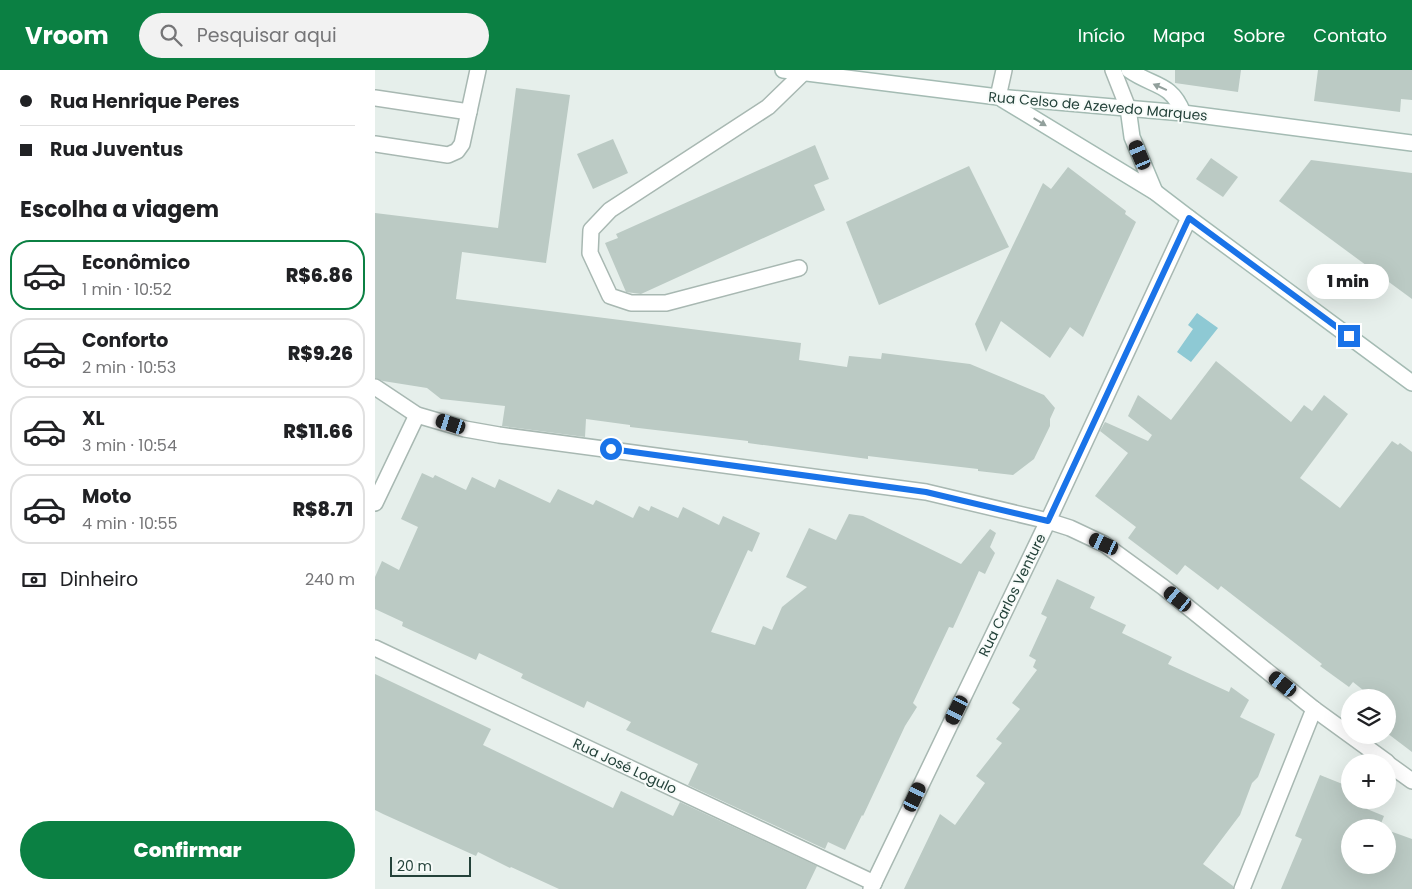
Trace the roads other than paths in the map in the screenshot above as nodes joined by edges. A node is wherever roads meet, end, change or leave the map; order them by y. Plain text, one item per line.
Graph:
1 (478, 70) edge
2 (783, 70) edge
3 (1004, 70) edge
4 (1113, 70) edge
5 (1129, 70) edge
6 (803, 72) junction
7 (998, 97) junction
8 (375, 98) edge
9 (1127, 108) junction
10 (469, 112) junction
11 (1183, 112) junction
12 (1412, 143) edge
13 (375, 144) edge
14 (1155, 192) junction
15 (1189, 218) junction
16 (799, 268) dead end
17 (1412, 383) edge
18 (375, 387) edge
19 (417, 415) junction
20 (375, 502) edge
21 (1048, 521) junction
22 (375, 648) edge
23 (1313, 709) junction
24 (1375, 754) edge
25 (1396, 769) edge
26 (1412, 781) edge
27 (873, 886) edge
28 (1242, 889) edge

1 - 10 street
2 - 6 street, Rua Celso de Azevedo Marques
3 - 7 street
4 - 9 street
11 -> 5 street
6 - 7 street, Rua Celso de Azevedo Marques
6 - 16 street
7 - 9 street, Rua Celso de Azevedo Marques
7 -> 14 street
8 - 10 street
9 - 11 street, Rua Celso de Azevedo Marques
9 - 14 street
10 - 13 street
11 - 12 street, Rua Celso de Azevedo Marques
14 - 15 street
15 - 17 street
15 - 21 street, Rua Carlos Venture
18 - 19 street
19 - 20 street
19 - 21 street
21 - 23 street
21 - 27 street, Rua Carlos Venture
22 - 27 street, Rua José Logulo
23 - 24 street
23 - 28 street
25 - 26 street

